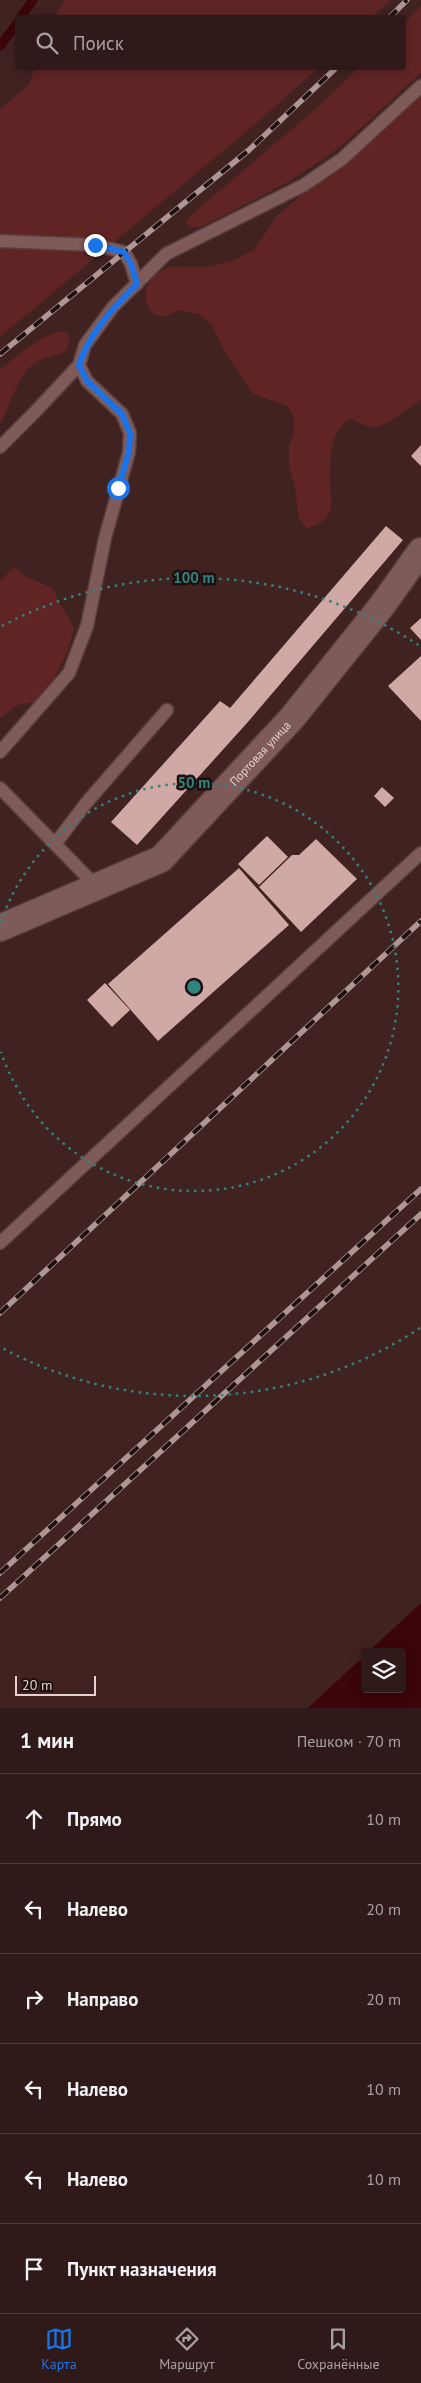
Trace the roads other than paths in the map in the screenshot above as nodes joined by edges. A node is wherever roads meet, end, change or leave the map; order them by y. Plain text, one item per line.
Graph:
1 (421, 86) edge
2 (0, 241) edge
3 (137, 284) junction
4 (79, 365) junction
5 (0, 447) edge
6 (421, 551) edge
7 (167, 710) dead end
8 (0, 752) edge
9 (0, 788) edge
10 (55, 844) junction
11 (421, 853) edge
12 (97, 887) junction
13 (0, 928) edge
14 (0, 1243) edge

1 - 3 lane
2 - 3 lane
3 - 4 lane
4 - 5 lane
4 - 8 lane
6 - 12 street, Портовая улица
7 - 10 lane
9 - 10 lane
10 - 12 lane
11 - 14 lane
12 - 13 street, Портовая улица

